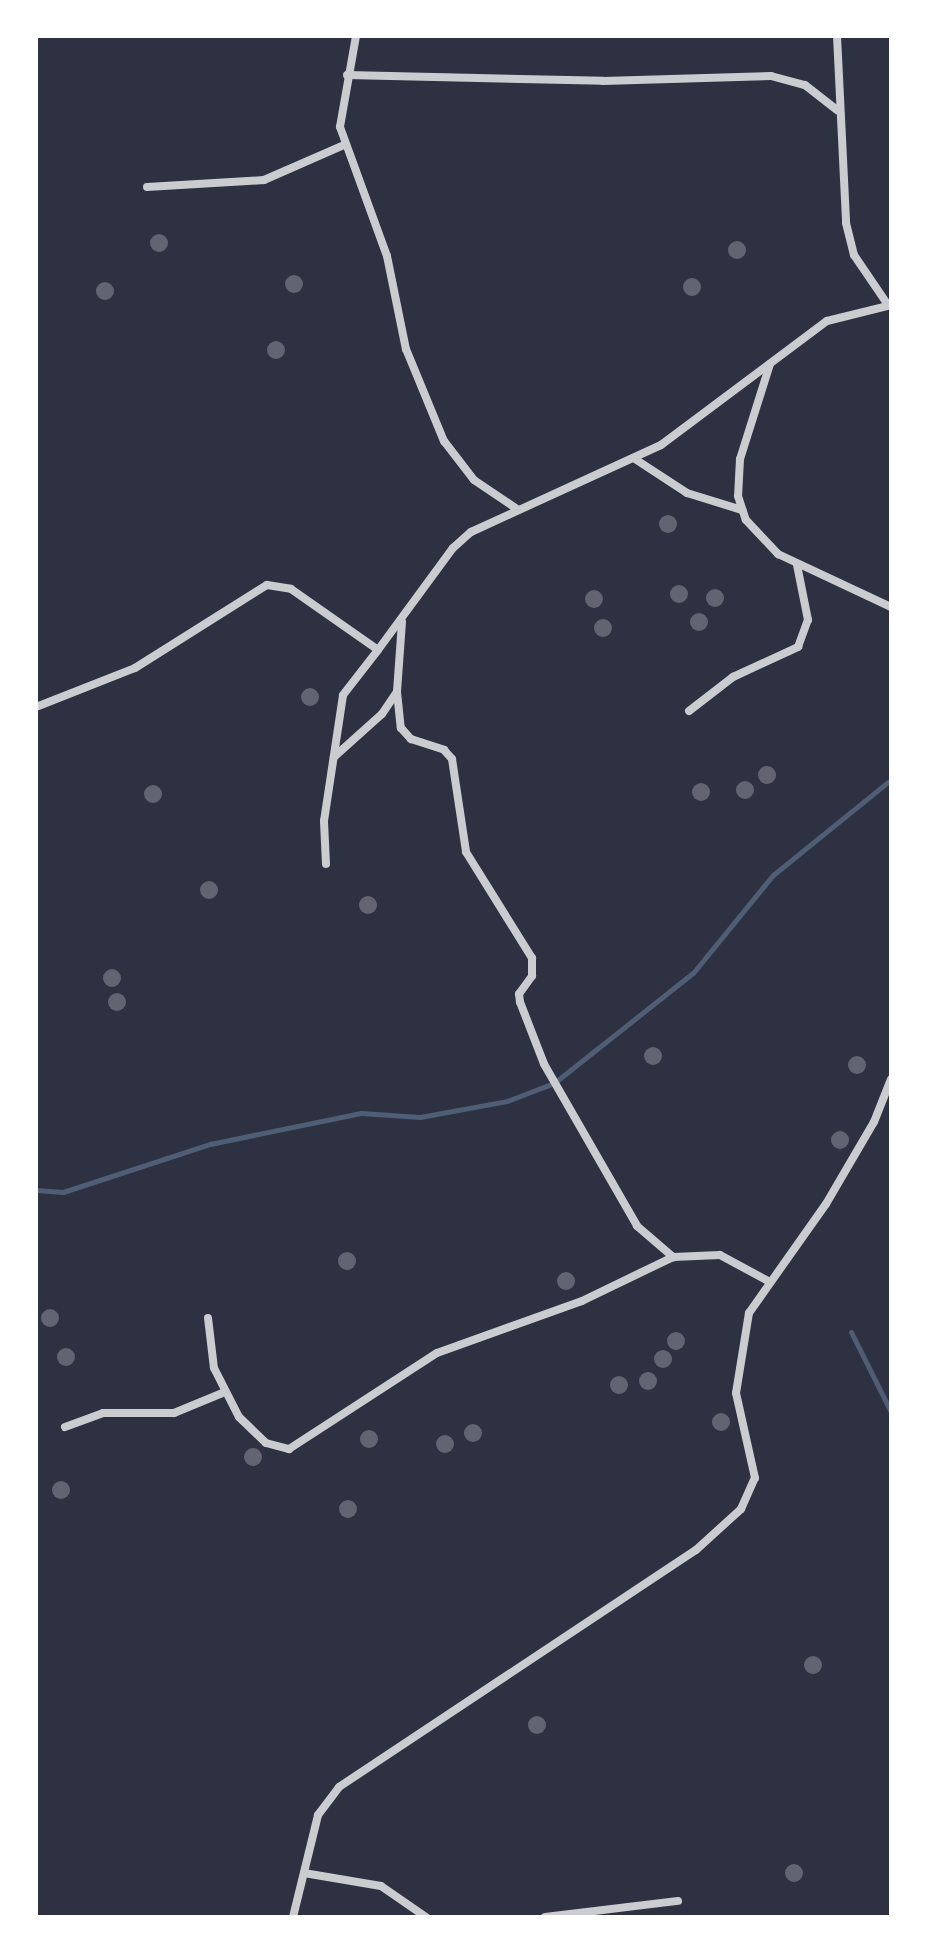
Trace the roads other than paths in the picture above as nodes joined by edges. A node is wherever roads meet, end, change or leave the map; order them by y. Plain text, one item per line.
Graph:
1 (356, 36) edge
2 (837, 36) edge
3 (347, 75) junction
4 (837, 110) junction
5 (344, 145) junction
6 (147, 187) dead end
7 (890, 305) edge
8 (770, 363) junction
9 (635, 459) junction
10 (517, 509) junction
11 (742, 510) junction
12 (797, 565) junction
13 (891, 607) edge
14 (402, 621) junction
15 (378, 650) junction
16 (397, 692) junction
17 (36, 707) edge
18 (689, 711) dead end
19 (333, 758) junction
20 (326, 864) dead end
21 (891, 1079) edge
22 (673, 1257) junction
23 (770, 1282) junction
24 (208, 1318) dead end
25 (223, 1388) junction
26 (65, 1427) dead end
27 (304, 1873) junction
28 (678, 1901) dead end
29 (293, 1917) edge
30 (426, 1917) edge
31 (545, 1917) edge

1 - 3 street
2 - 4 street
3 - 4 street
3 - 5 street
4 - 7 street
5 - 6 street
5 - 10 street
7 - 8 street
8 - 9 street
8 - 11 street
9 - 10 street
9 - 11 street
10 - 14 street
11 - 12 street
12 - 13 street
12 - 18 street
14 - 15 street
14 - 16 street
15 - 17 street
15 - 19 street
16 - 19 street
16 - 22 street
19 - 20 street
21 - 23 street
22 - 23 street
22 - 25 street
23 - 27 street
24 - 25 street
25 - 26 street
27 - 29 street
27 - 30 street
28 - 31 street

